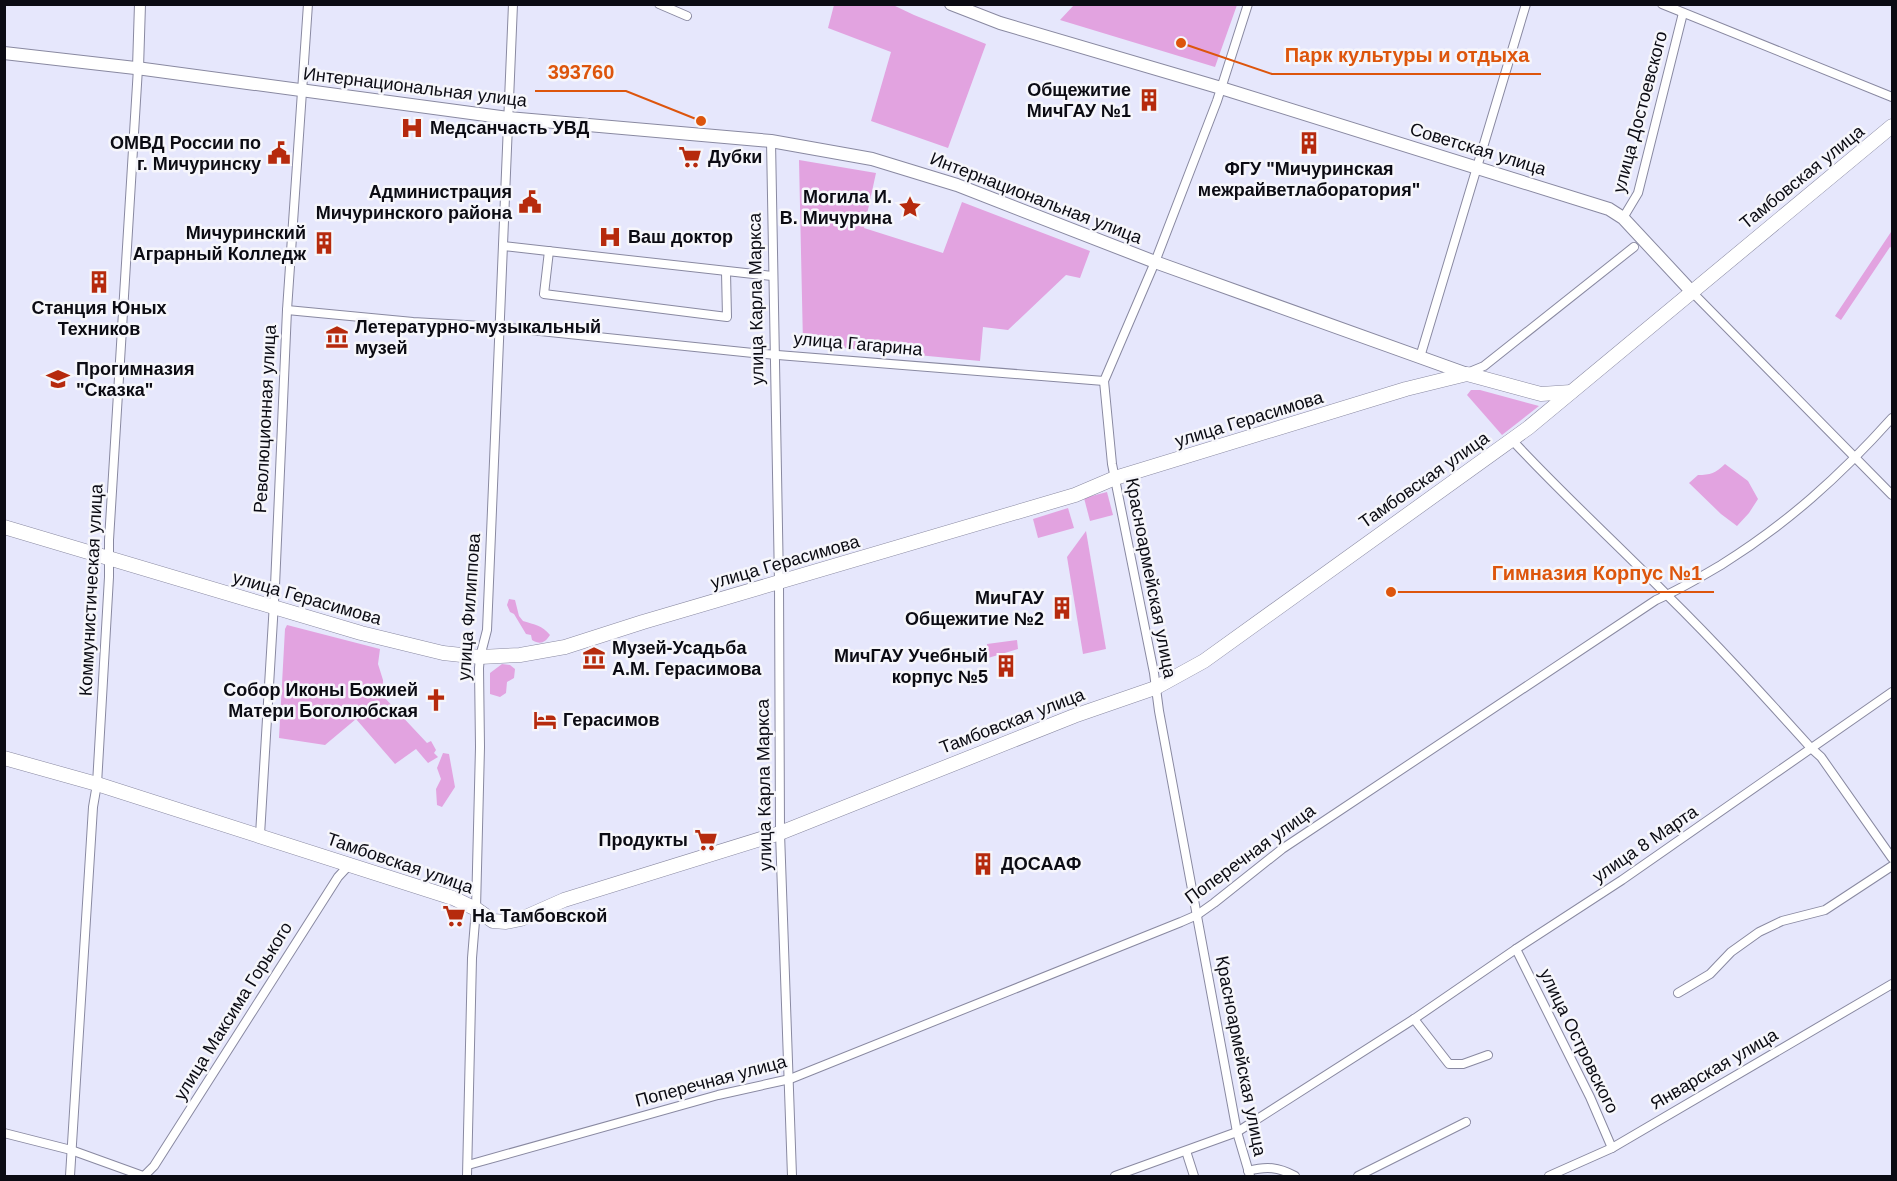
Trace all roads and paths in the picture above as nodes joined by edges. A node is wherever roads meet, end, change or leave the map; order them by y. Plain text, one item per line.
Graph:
1 (140, 4) edge
2 (308, 4) edge
3 (513, 4) edge
4 (659, 4) edge
5 (951, 4) edge
6 (1248, 4) edge
7 (1526, 4) edge
8 (1662, 4) edge
9 (1683, 13) junction
10 (687, 15) dead end
11 (4, 52) edge
12 (138, 68) junction
13 (1221, 88) junction
14 (302, 90) junction
15 (1893, 97) edge
16 (508, 118) junction
17 (1893, 126) edge
18 (771, 141) junction
19 (1478, 167) junction
20 (1623, 218) junction
21 (503, 246) junction
22 (1634, 247) dead end
23 (549, 251) junction
24 (1155, 262) junction
25 (726, 272) junction
26 (772, 276) junction
27 (1691, 291) junction
28 (287, 310) junction
29 (500, 327) junction
30 (774, 354) junction
31 (1420, 357) junction
32 (1467, 374) junction
33 (1104, 381) junction
34 (1571, 392) junction
35 (1893, 418) edge
36 (1512, 440) junction
37 (1855, 459) junction
38 (1115, 478) junction
39 (1893, 495) edge
40 (4, 527) edge
41 (109, 559) junction
42 (779, 583) junction
43 (1668, 595) junction
44 (272, 606) junction
45 (480, 657) junction
46 (1155, 688) junction
47 (1893, 693) edge
48 (1811, 748) junction
49 (4, 758) edge
50 (97, 784) junction
51 (780, 833) junction
52 (260, 835) junction
53 (1893, 858) edge
54 (350, 864) junction
55 (1893, 866) edge
56 (476, 909) junction
57 (1197, 915) junction
58 (1516, 949) junction
59 (1893, 984) edge
60 (1678, 993) dead end
61 (1414, 1019) junction
62 (1488, 1055) dead end
63 (790, 1079) junction
64 (1466, 1122) dead end
65 (1237, 1132) junction
66 (4, 1133) edge
67 (1611, 1148) junction
68 (72, 1150) junction
69 (1186, 1151) junction
70 (468, 1165) junction
71 (1249, 1174) edge
72 (70, 1176) edge
73 (144, 1176) edge
74 (467, 1176) edge
75 (792, 1176) edge
76 (1115, 1176) edge
77 (1194, 1176) edge
78 (1295, 1176) edge
79 (1358, 1176) edge
80 (1550, 1176) edge

1 - 12 street, Коммунистическая улица
2 - 14 street, Революционная улица
3 - 16 street, улица Филиппова
4 - 10 street
5 - 13 main road, Советская улица
6 - 13 street, Красноармейская улица
7 - 19 street
8 - 9 street
9 - 15 street
9 - 20 street, улица Достоевского
11 - 12 main road, Интернациональная улица
12 - 14 main road, Интернациональная улица
12 - 41 street, Коммунистическая улица
13 - 19 main road, Советская улица
13 - 24 street, Красноармейская улица
14 - 16 main road, Интернациональная улица
14 - 28 street, Революционная улица
16 - 18 main road, Интернациональная улица
16 - 21 street, улица Филиппова
17 - 27 main road, Тамбовская улица
18 - 24 main road, Интернациональная улица
18 - 26 street, улица Карла Маркса
19 - 20 main road, Советская улица
19 - 31 street
20 - 27 main road, Советская улица
21 - 23 street
21 - 29 street, улица Филиппова
22 - 32 street
23 - 25 street
23 - 25 street
24 - 31 main road, Интернациональная улица
24 - 33 street, Красноармейская улица
25 - 26 street
26 - 30 street, улица Карла Маркса
27 - 34 main road, Тамбовская улица
27 - 37 street, Советская улица
28 - 29 street, улица Гагарина
28 - 44 street, Революционная улица
29 - 30 street, улица Гагарина
29 - 45 street, улица Филиппова
30 - 33 street, улица Гагарина
30 - 42 street, улица Карла Маркса
31 - 32 main road, Интернациональная улица
32 - 34 main road, улица Герасимова
32 - 38 main road, улица Герасимова
33 - 38 street, Красноармейская улица
34 - 36 main road, Тамбовская улица
35 - 37 street, Поперечная улица
36 - 43 street
36 - 46 main road, Тамбовская улица
37 - 39 street, Советская улица
37 - 43 street, Поперечная улица
38 - 42 main road, улица Герасимова
38 - 46 street, Красноармейская улица
40 - 41 main road, улица Герасимова
41 - 44 main road, улица Герасимова
41 - 50 street, Коммунистическая улица
42 - 45 main road, улица Герасимова
42 - 51 street, улица Карла Маркса
43 - 48 street
43 - 57 street, Поперечная улица
44 - 45 main road, улица Герасимова
44 - 52 street, Революционная улица
45 - 56 street, улица Филиппова
46 - 51 main road, Тамбовская улица
46 - 57 street, Красноармейская улица
47 - 48 street, улица 8 Марта
48 - 53 street
48 - 58 street, улица 8 Марта
49 - 50 main road, Тамбовская улица
50 - 52 main road, Тамбовская улица
50 - 68 street, Коммунистическая улица
51 - 56 main road, Тамбовская улица
51 - 63 street, улица Карла Маркса
52 - 54 main road, Тамбовская улица
54 - 56 main road, Тамбовская улица
54 - 73 street, улица Максима Горького
55 - 60 street
56 - 70 street, улица Филиппова
57 - 63 street, Поперечная улица
57 - 65 street, Красноармейская улица
58 - 61 street, улица 8 Марта
58 - 67 street, улица Островского
59 - 67 street, Январская улица
61 - 62 street
61 - 65 street, улица 8 Марта
63 - 70 street, Поперечная улица
63 - 75 street, улица Карла Маркса
64 - 79 street
65 - 69 street, улица 8 Марта
65 - 71 street, Красноармейская улица
66 - 68 street
67 - 80 street, Январская улица
68 - 72 street, Коммунистическая улица
68 - 73 street
69 - 76 street, улица 8 Марта
69 - 77 street
70 - 74 street, улица Филиппова
71 - 78 street

